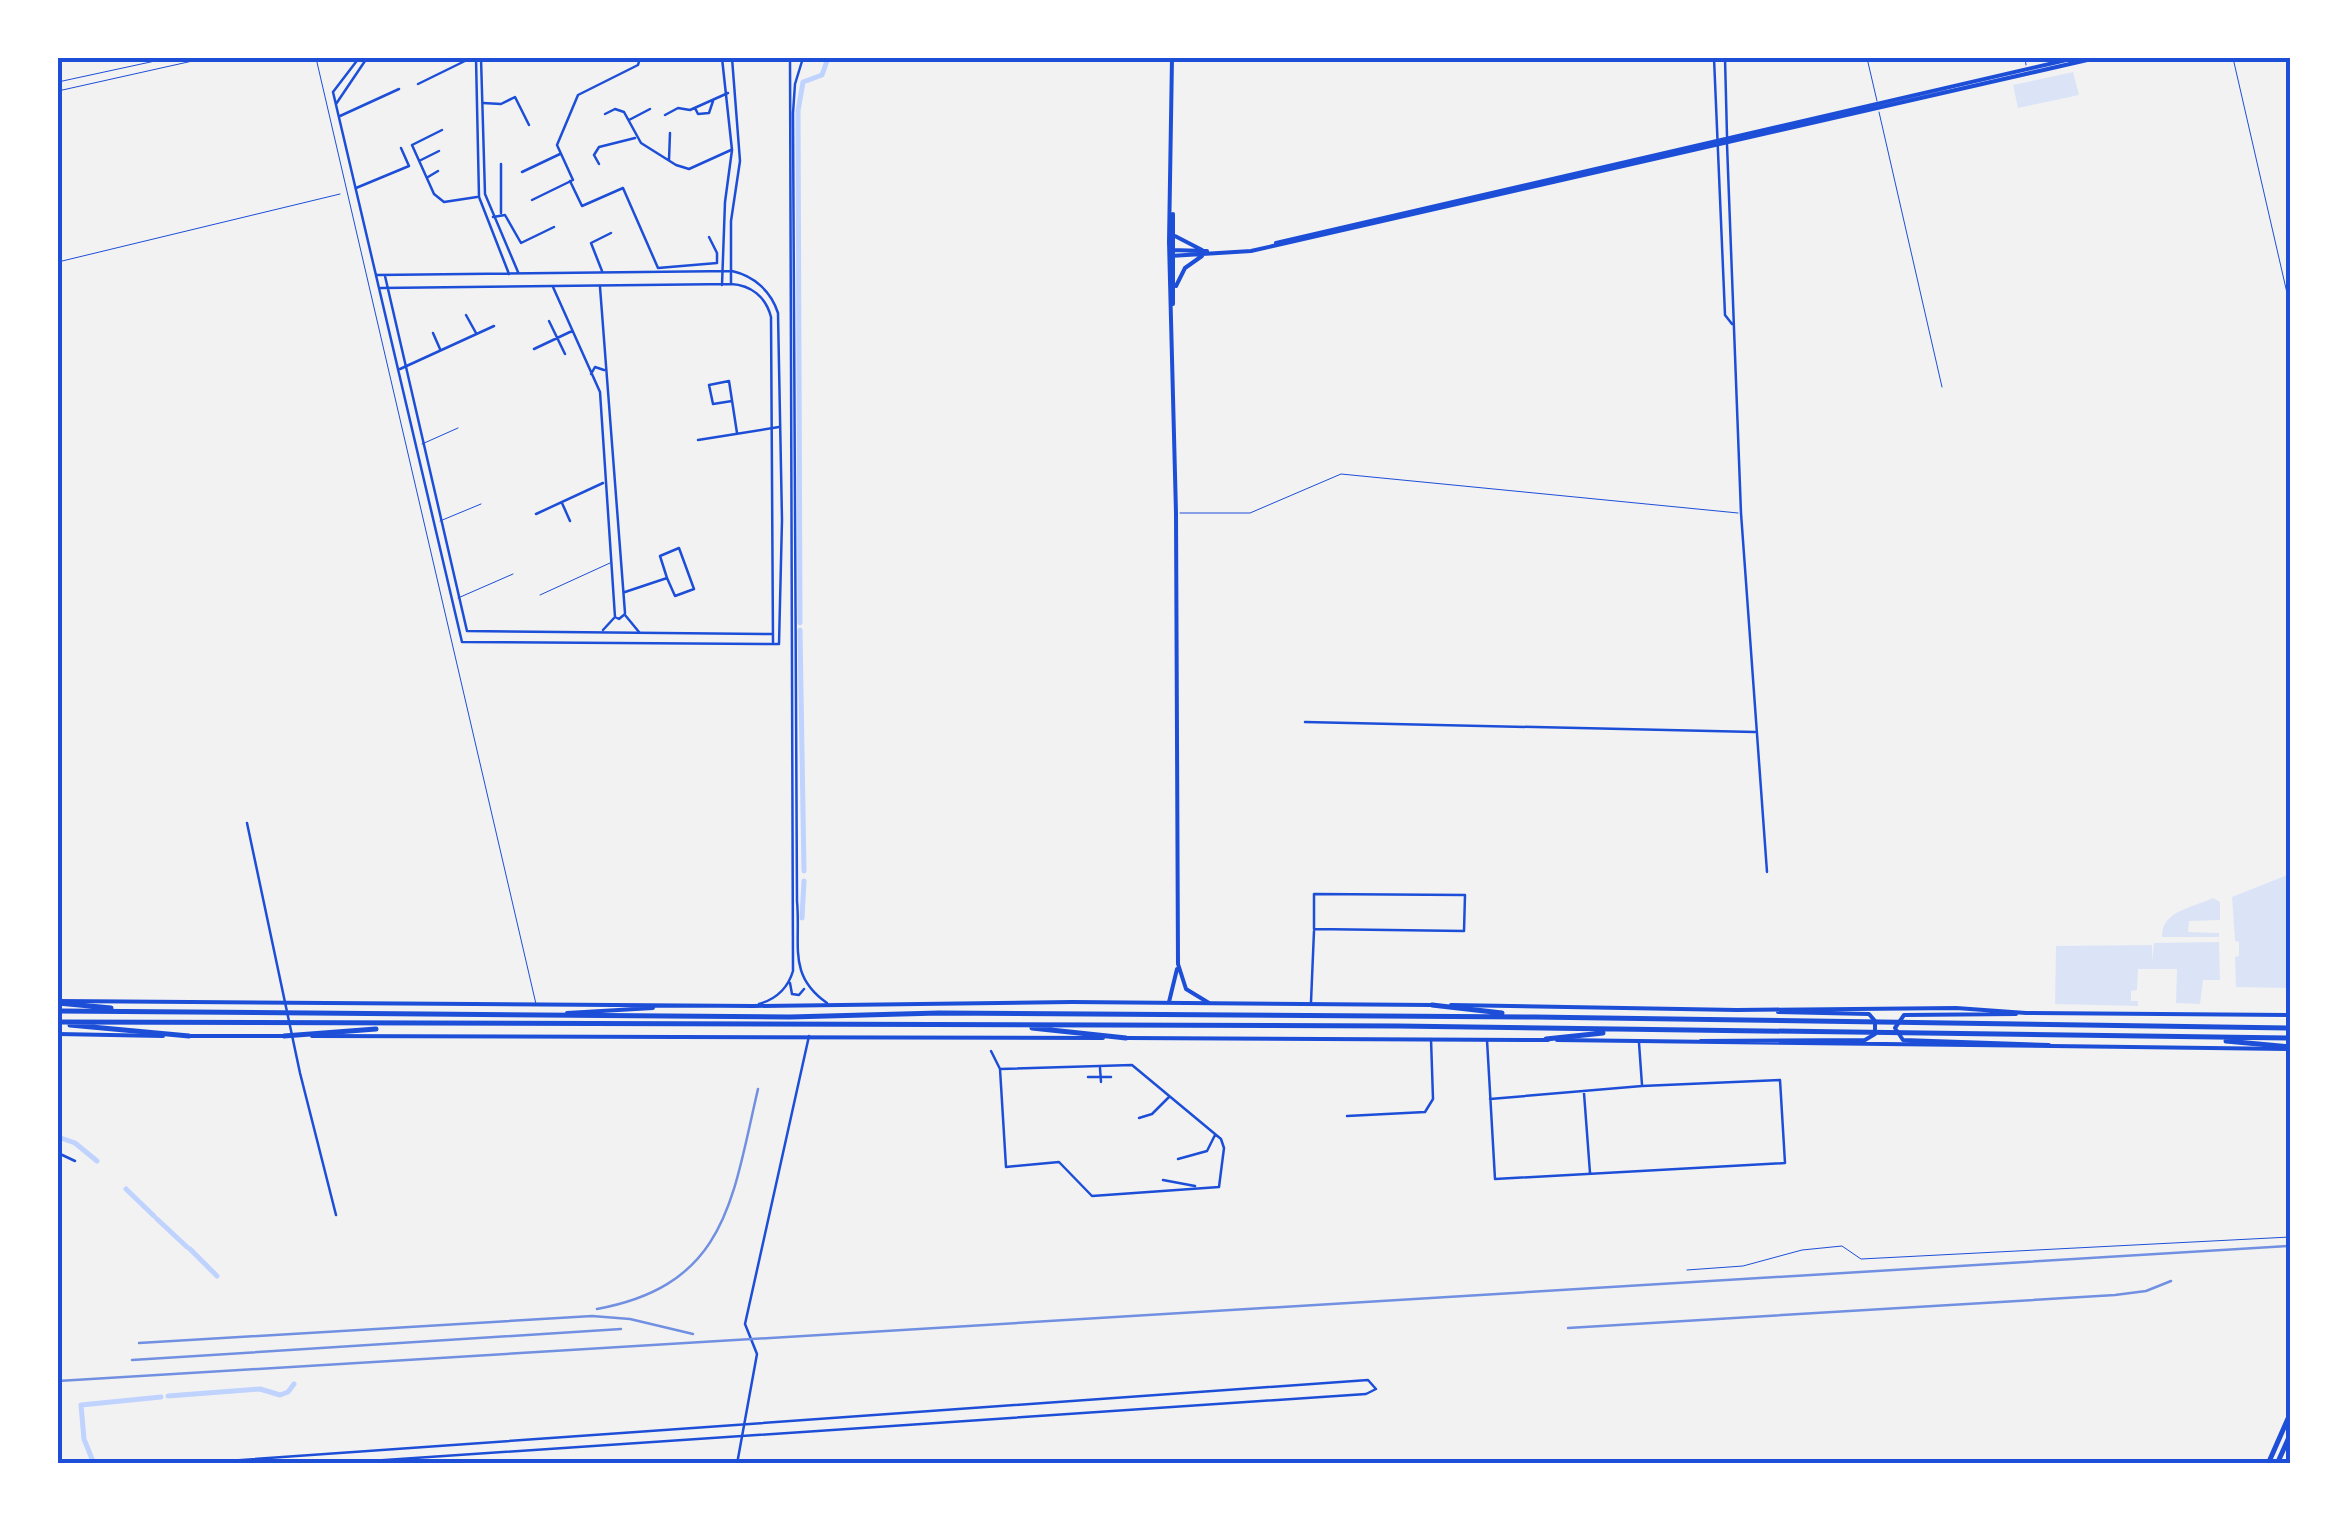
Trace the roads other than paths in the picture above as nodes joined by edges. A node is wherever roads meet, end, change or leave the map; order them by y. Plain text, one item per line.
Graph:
1 (169, 58) edge
2 (206, 58) edge
3 (316, 58) edge
4 (359, 58) edge
5 (367, 58) edge
6 (476, 58) edge
7 (640, 58) edge
8 (722, 58) edge
9 (732, 58) edge
10 (790, 58) edge
11 (803, 58) edge
12 (1172, 58) edge
13 (1714, 58) edge
14 (1725, 58) edge
15 (1867, 58) edge
16 (2025, 58) edge
17 (2075, 58) edge
18 (2096, 58) edge
19 (2233, 58) edge
20 (2028, 71) junction
21 (58, 82) edge
22 (418, 84) dead end
23 (399, 89) dead end
24 (58, 91) edge
25 (728, 93) junction
26 (713, 100) junction
27 (482, 102) junction
28 (336, 105) junction
29 (1878, 107) junction
30 (695, 108) junction
31 (650, 110) dead end
32 (605, 114) dead end
33 (665, 115) dead end
34 (338, 117) junction
35 (628, 121) junction
36 (529, 125) dead end
37 (442, 130) dead end
38 (670, 133) dead end
39 (636, 137) junction
40 (1727, 140) junction
41 (1718, 142) junction
42 (401, 148) dead end
43 (732, 150) junction
44 (439, 152) dead end
45 (561, 154) junction
46 (420, 161) junction
47 (669, 162) junction
48 (501, 164) dead end
49 (599, 164) dead end
50 (438, 171) dead end
51 (522, 172) dead end
52 (427, 177) junction
53 (570, 181) junction
54 (355, 188) junction
55 (340, 194) dead end
56 (479, 196) junction
57 (532, 200) dead end
58 (1172, 200) junction
59 (501, 214) junction
60 (493, 217) junction
61 (554, 227) dead end
62 (611, 234) dead end
63 (1175, 236) junction
64 (709, 237) dead end
65 (1207, 252) junction
66 (1172, 253) junction
67 (58, 262) edge
68 (722, 271) junction
69 (732, 271) junction
70 (602, 273) junction
71 (385, 274) junction
72 (509, 274) junction
73 (519, 274) junction
74 (377, 275) junction
75 (731, 284) junction
76 (722, 285) junction
77 (552, 286) junction
78 (600, 286) junction
79 (387, 287) junction
80 (380, 288) junction
81 (1175, 290) junction
82 (2290, 306) edge
83 (1172, 309) junction
84 (466, 315) dead end
85 (549, 321) dead end
86 (1732, 325) junction
87 (494, 326) dead end
88 (572, 330) junction
89 (433, 333) dead end
90 (476, 334) junction
91 (558, 338) junction
92 (534, 349) dead end
93 (441, 350) junction
94 (566, 354) dead end
95 (402, 368) junction
96 (605, 370) junction
97 (592, 374) junction
98 (1942, 387) dead end
99 (732, 402) junction
100 (772, 427) junction
101 (781, 427) junction
102 (458, 428) dead end
103 (737, 433) junction
104 (698, 440) dead end
105 (416, 443) junction
106 (422, 443) junction
107 (606, 482) junction
108 (606, 492) junction
109 (614, 492) junction
110 (562, 502) junction
111 (481, 504) dead end
112 (1176, 513) junction
113 (1742, 513) junction
114 (536, 514) dead end
115 (440, 521) junction
116 (434, 522) junction
117 (570, 522) dead end
118 (611, 563) junction
119 (513, 574) dead end
120 (612, 578) junction
121 (622, 578) junction
122 (667, 578) junction
123 (623, 592) junction
124 (540, 596) dead end
125 (458, 598) junction
126 (625, 614) junction
127 (614, 616) junction
128 (599, 633) junction
129 (640, 634) junction
130 (776, 634) junction
131 (1305, 722) dead end
132 (1756, 732) junction
133 (247, 823) dead end
134 (1767, 872) dead end
135 (792, 877) junction
136 (798, 877) junction
137 (1314, 929) junction
138 (1178, 964) junction
139 (790, 982) junction
140 (805, 985) junction
141 (1209, 1003) junction
142 (1312, 1003) junction
143 (536, 1004) junction
144 (1168, 1004) junction
145 (58, 1005) edge
146 (1432, 1005) junction
147 (667, 1006) junction
148 (754, 1006) junction
149 (832, 1006) junction
150 (1743, 1010) junction
151 (2026, 1013) junction
152 (2290, 1015) edge
153 (544, 1016) junction
154 (1535, 1016) junction
155 (58, 1023) edge
156 (1014, 1025) junction
157 (410, 1026) junction
158 (2290, 1028) edge
159 (1624, 1031) junction
160 (58, 1034) edge
161 (189, 1036) junction
162 (284, 1036) junction
163 (809, 1036) junction
164 (1126, 1038) junction
165 (2208, 1038) junction
166 (2290, 1038) edge
167 (1431, 1039) junction
168 (1486, 1040) junction
169 (1546, 1040) junction
170 (1639, 1042) junction
171 (1685, 1043) junction
172 (2064, 1048) junction
173 (2290, 1048) edge
174 (991, 1051) dead end
175 (1100, 1066) junction
176 (1000, 1069) junction
177 (1088, 1077) dead end
178 (1111, 1077) dead end
179 (1101, 1080) junction
180 (1642, 1086) junction
181 (1584, 1091) junction
182 (1170, 1096) junction
183 (1490, 1099) junction
184 (1348, 1116) dead end
185 (1139, 1118) dead end
186 (1215, 1133) junction
187 (58, 1153) edge
188 (1178, 1158) dead end
189 (76, 1161) dead end
190 (1590, 1174) junction
191 (1163, 1180) dead end
192 (1196, 1186) junction
193 (336, 1216) dead end
194 (2290, 1237) edge
195 (1687, 1270) dead end
196 (1238, 1389) junction
197 (1240, 1402) junction
198 (962, 1408) junction
199 (2290, 1414) edge
200 (964, 1421) junction
201 (745, 1424) junction
202 (2290, 1435) edge
203 (742, 1436) junction
204 (539, 1438) junction
205 (405, 1447) junction
206 (540, 1449) junction
207 (289, 1455) junction
208 (406, 1458) junction
209 (234, 1461) edge
210 (185, 1464) edge
211 (291, 1464) edge
212 (326, 1464) edge
213 (737, 1464) edge
214 (2268, 1464) edge
215 (2277, 1464) edge

1 - 21 lane
2 - 24 lane
3 - 143 lane
4 - 28 street
5 - 28 street
6 - 22 street
6 - 27 street
6 - 56 street
7 - 45 street
8 - 25 street
9 - 69 street
10 - 135 street
11 - 136 street
12 - 58 main road
13 - 41 street
14 - 40 street
15 - 29 lane
16 - 20 lane
17 - 20 main road
18 - 20 main road
19 - 82 lane
20 - 29 main road
23 - 34 street
25 - 26 street
25 - 43 street
26 - 30 street
26 - 30 street
27 - 36 street
27 - 60 street
28 - 34 street
29 - 40 main road
29 - 98 lane
30 - 33 street
31 - 35 street
32 - 35 street
34 - 54 street
35 - 39 street
37 - 46 street
38 - 47 street
39 - 47 street
39 - 49 street
40 - 41 main road
40 - 86 street
41 - 65 main road
41 - 86 street
42 - 54 street
43 - 47 street
43 - 68 street
44 - 46 street
45 - 51 street
45 - 53 street
46 - 52 street
48 - 59 street
50 - 52 street
52 - 56 street
53 - 57 street
53 - 64 street
54 - 74 street
55 - 67 lane
56 - 72 street
58 - 63 main road
58 - 66 main road
59 - 60 street
59 - 61 street
60 - 73 street
62 - 70 street
63 - 65 main road
63 - 66 main road
65 - 66 main road
65 - 81 main road
66 - 81 main road
66 - 83 main road
68 - 69 street
68 - 70 street
68 - 76 street
69 - 75 street
69 - 101 street
70 - 73 street
71 - 72 street
71 - 74 street
71 - 79 street
72 - 73 street
74 - 80 street
75 - 76 street
75 - 100 street
76 - 78 street
77 - 78 street
77 - 79 street
77 - 88 street
78 - 96 street
79 - 80 street
79 - 95 street
80 - 95 street
81 - 83 main road
83 - 112 main road
84 - 90 street
85 - 91 street
86 - 113 street
87 - 90 street
88 - 91 street
88 - 97 street
89 - 93 street
90 - 93 street
91 - 92 street
91 - 94 street
93 - 95 street
95 - 105 street
95 - 106 street
96 - 97 street
96 - 109 street
97 - 107 street
99 - 99 street
99 - 103 street
100 - 101 street
100 - 103 street
100 - 130 street
101 - 130 street
102 - 106 lane
103 - 104 street
105 - 106 street
105 - 116 street
106 - 115 street
107 - 108 street
107 - 110 street
108 - 109 street
108 - 118 street
109 - 121 street
110 - 114 street
110 - 117 street
111 - 115 lane
112 - 113 lane
112 - 138 main road
113 - 132 street
115 - 116 street
115 - 125 street
116 - 130 street
118 - 120 street
118 - 124 lane
119 - 125 lane
120 - 121 street
120 - 127 street
121 - 123 street
122 - 122 street
122 - 123 street
123 - 126 street
125 - 128 street
126 - 127 street
126 - 129 street
127 - 128 street
128 - 129 street
129 - 130 street
131 - 132 street
132 - 134 street
133 - 193 street
135 - 136 street
135 - 139 street
136 - 140 street
137 - 137 street
137 - 142 street
138 - 141 main road
138 - 144 main road
139 - 140 street
139 - 148 street
140 - 149 street
141 - 142 main road
141 - 144 main road
142 - 146 main road
143 - 145 main road
143 - 147 main road
144 - 149 main road
145 - 153 highway
146 - 150 main road
146 - 154 highway
147 - 148 main road
147 - 153 main road
148 - 149 main road
150 - 151 main road
150 - 171 main road
151 - 152 main road
151 - 172 main road
153 - 154 highway
154 - 158 highway
155 - 157 highway
155 - 161 highway
156 - 157 highway
156 - 159 highway
156 - 164 highway
157 - 162 highway
159 - 165 highway
159 - 169 highway
160 - 161 main road
161 - 162 main road
162 - 163 main road
163 - 164 main road
163 - 201 street
164 - 167 main road
165 - 166 highway
165 - 173 highway
167 - 168 main road
167 - 184 street
168 - 169 main road
168 - 183 street
169 - 170 main road
170 - 171 main road
170 - 180 street
171 - 172 main road
172 - 173 main road
174 - 176 street
175 - 176 street
175 - 179 street
175 - 182 street
176 - 192 street
177 - 179 street
178 - 179 street
180 - 181 street
180 - 190 street
181 - 183 street
181 - 190 street
182 - 185 street
182 - 186 street
183 - 190 street
186 - 188 street
186 - 192 street
187 - 189 street
191 - 192 street
194 - 195 lane
196 - 197 street
196 - 197 street
196 - 198 street
197 - 200 street
198 - 200 street
198 - 201 street
199 - 214 highway
200 - 203 street
201 - 203 street
201 - 204 street
202 - 215 highway
203 - 206 street
203 - 213 street
204 - 205 street
204 - 206 street
205 - 207 street
205 - 208 street
206 - 208 street
207 - 209 street
207 - 211 street
208 - 212 street
209 - 210 street

